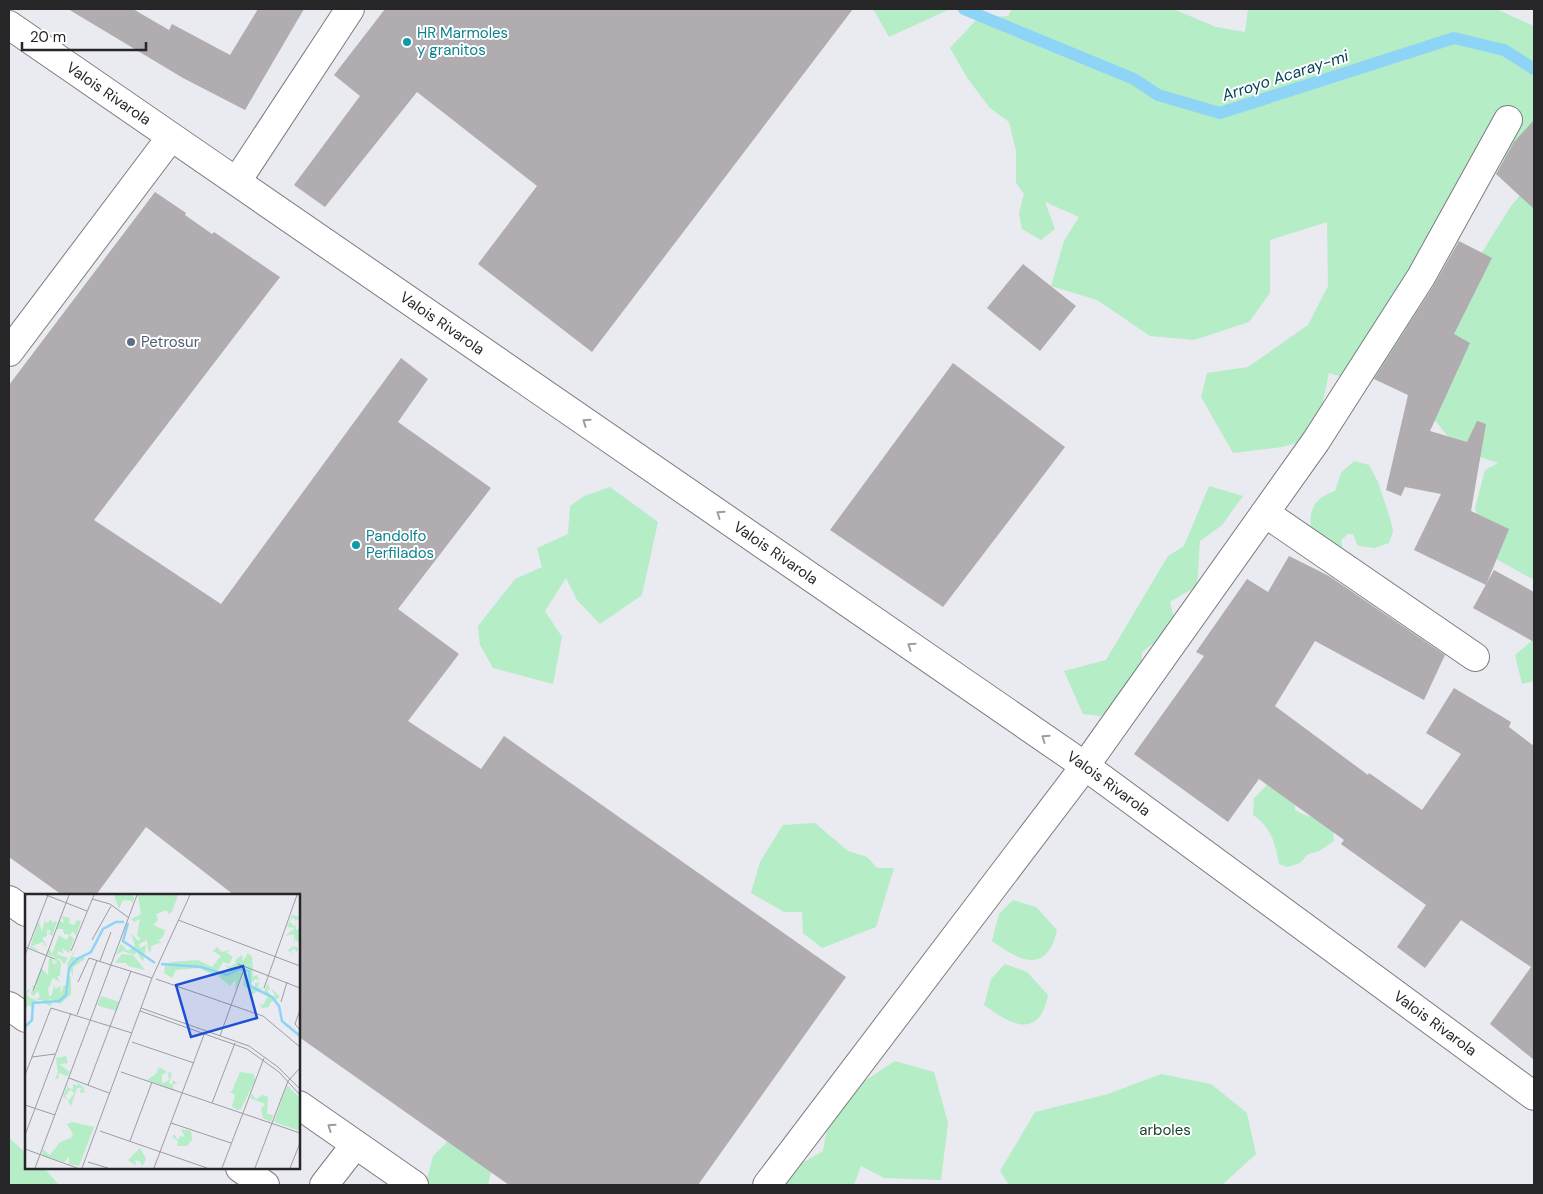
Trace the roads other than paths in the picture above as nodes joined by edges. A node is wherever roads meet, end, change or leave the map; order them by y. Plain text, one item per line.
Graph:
1 (350, 9) edge
2 (9, 25) edge
3 (1508, 120) dead end
4 (172, 136) junction
5 (237, 182) junction
6 (9, 352) edge
7 (1265, 513) junction
8 (1476, 657) dead end
9 (1085, 766) junction
10 (9, 900) edge
11 (25, 911) edge
12 (9, 1006) edge
13 (25, 1017) edge
14 (1534, 1096) edge
15 (300, 1106) edge
16 (355, 1145) junction
17 (241, 1169) edge
18 (265, 1185) edge
19 (324, 1185) edge
20 (414, 1185) edge
21 (768, 1185) edge

1 - 5 street
2 - 4 street, Valois Rivarola
3 - 7 street
4 - 5 street, Valois Rivarola
4 - 6 street
9 -> 5 street, Valois Rivarola
7 - 8 street
7 - 9 street
9 - 14 street, Valois Rivarola
9 - 21 street
10 - 11 street
12 - 13 street
16 -> 15 street
16 - 19 street
16 - 20 street
17 - 18 street

